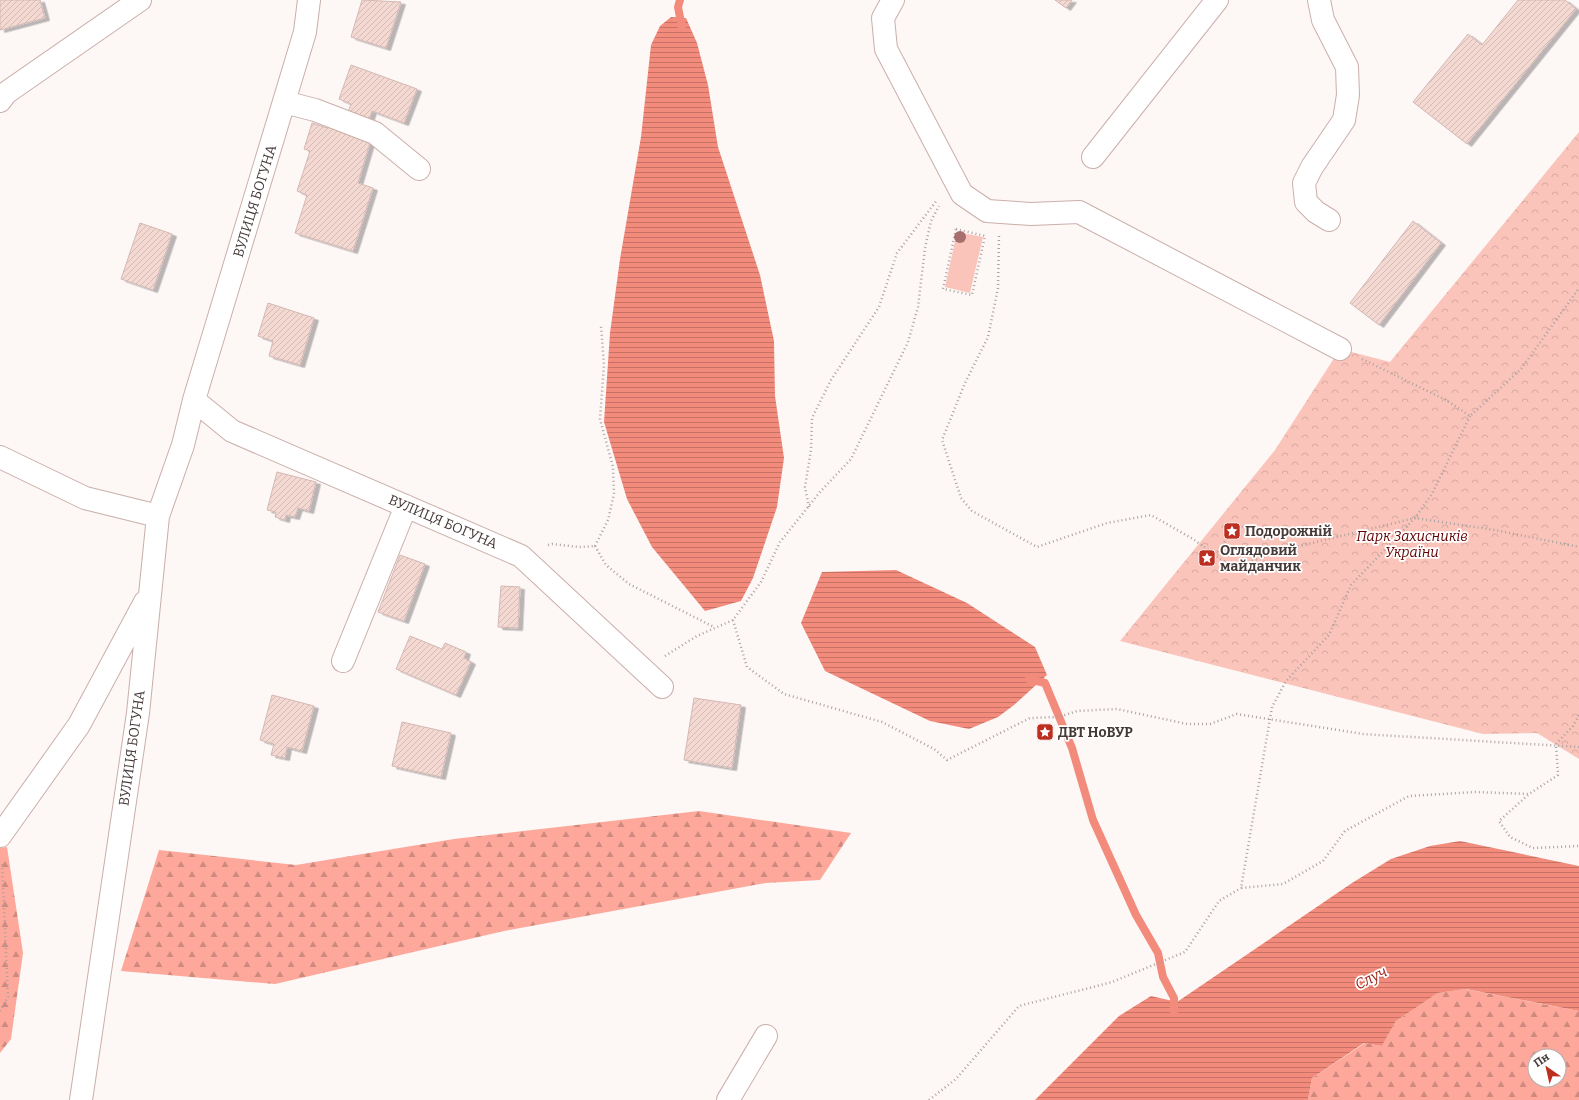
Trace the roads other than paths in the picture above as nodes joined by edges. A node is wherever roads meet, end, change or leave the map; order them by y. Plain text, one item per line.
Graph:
1 (140, 0) edge
2 (309, 0) edge
3 (1217, 0) edge
4 (1320, 0) edge
5 (888, 9) edge
6 (0, 102) edge
7 (284, 102) junction
8 (1093, 157) dead end
9 (419, 169) dead end
10 (1329, 220) dead end
11 (1340, 349) road end
12 (194, 400) junction
13 (0, 457) edge
14 (406, 506) junction
15 (158, 516) junction
16 (150, 593) junction
17 (343, 660) dead end
18 (662, 687) dead end
19 (1, 836) edge
20 (766, 1036) dead end
21 (81, 1100) edge
22 (728, 1100) edge

1 - 6 street
2 - 7 street, ВУЛИЦЯ БОГУНА
3 - 8 street
4 - 10 street
5 - 11 street
7 - 9 street
7 - 12 street, ВУЛИЦЯ БОГУНА
12 - 14 street, ВУЛИЦЯ БОГУНА
12 - 15 street, ВУЛИЦЯ БОГУНА
13 - 15 street
14 - 17 street
14 - 18 street, ВУЛИЦЯ БОГУНА
15 - 16 street, ВУЛИЦЯ БОГУНА
16 - 19 street
16 - 21 street, ВУЛИЦЯ БОГУНА
20 - 22 street

